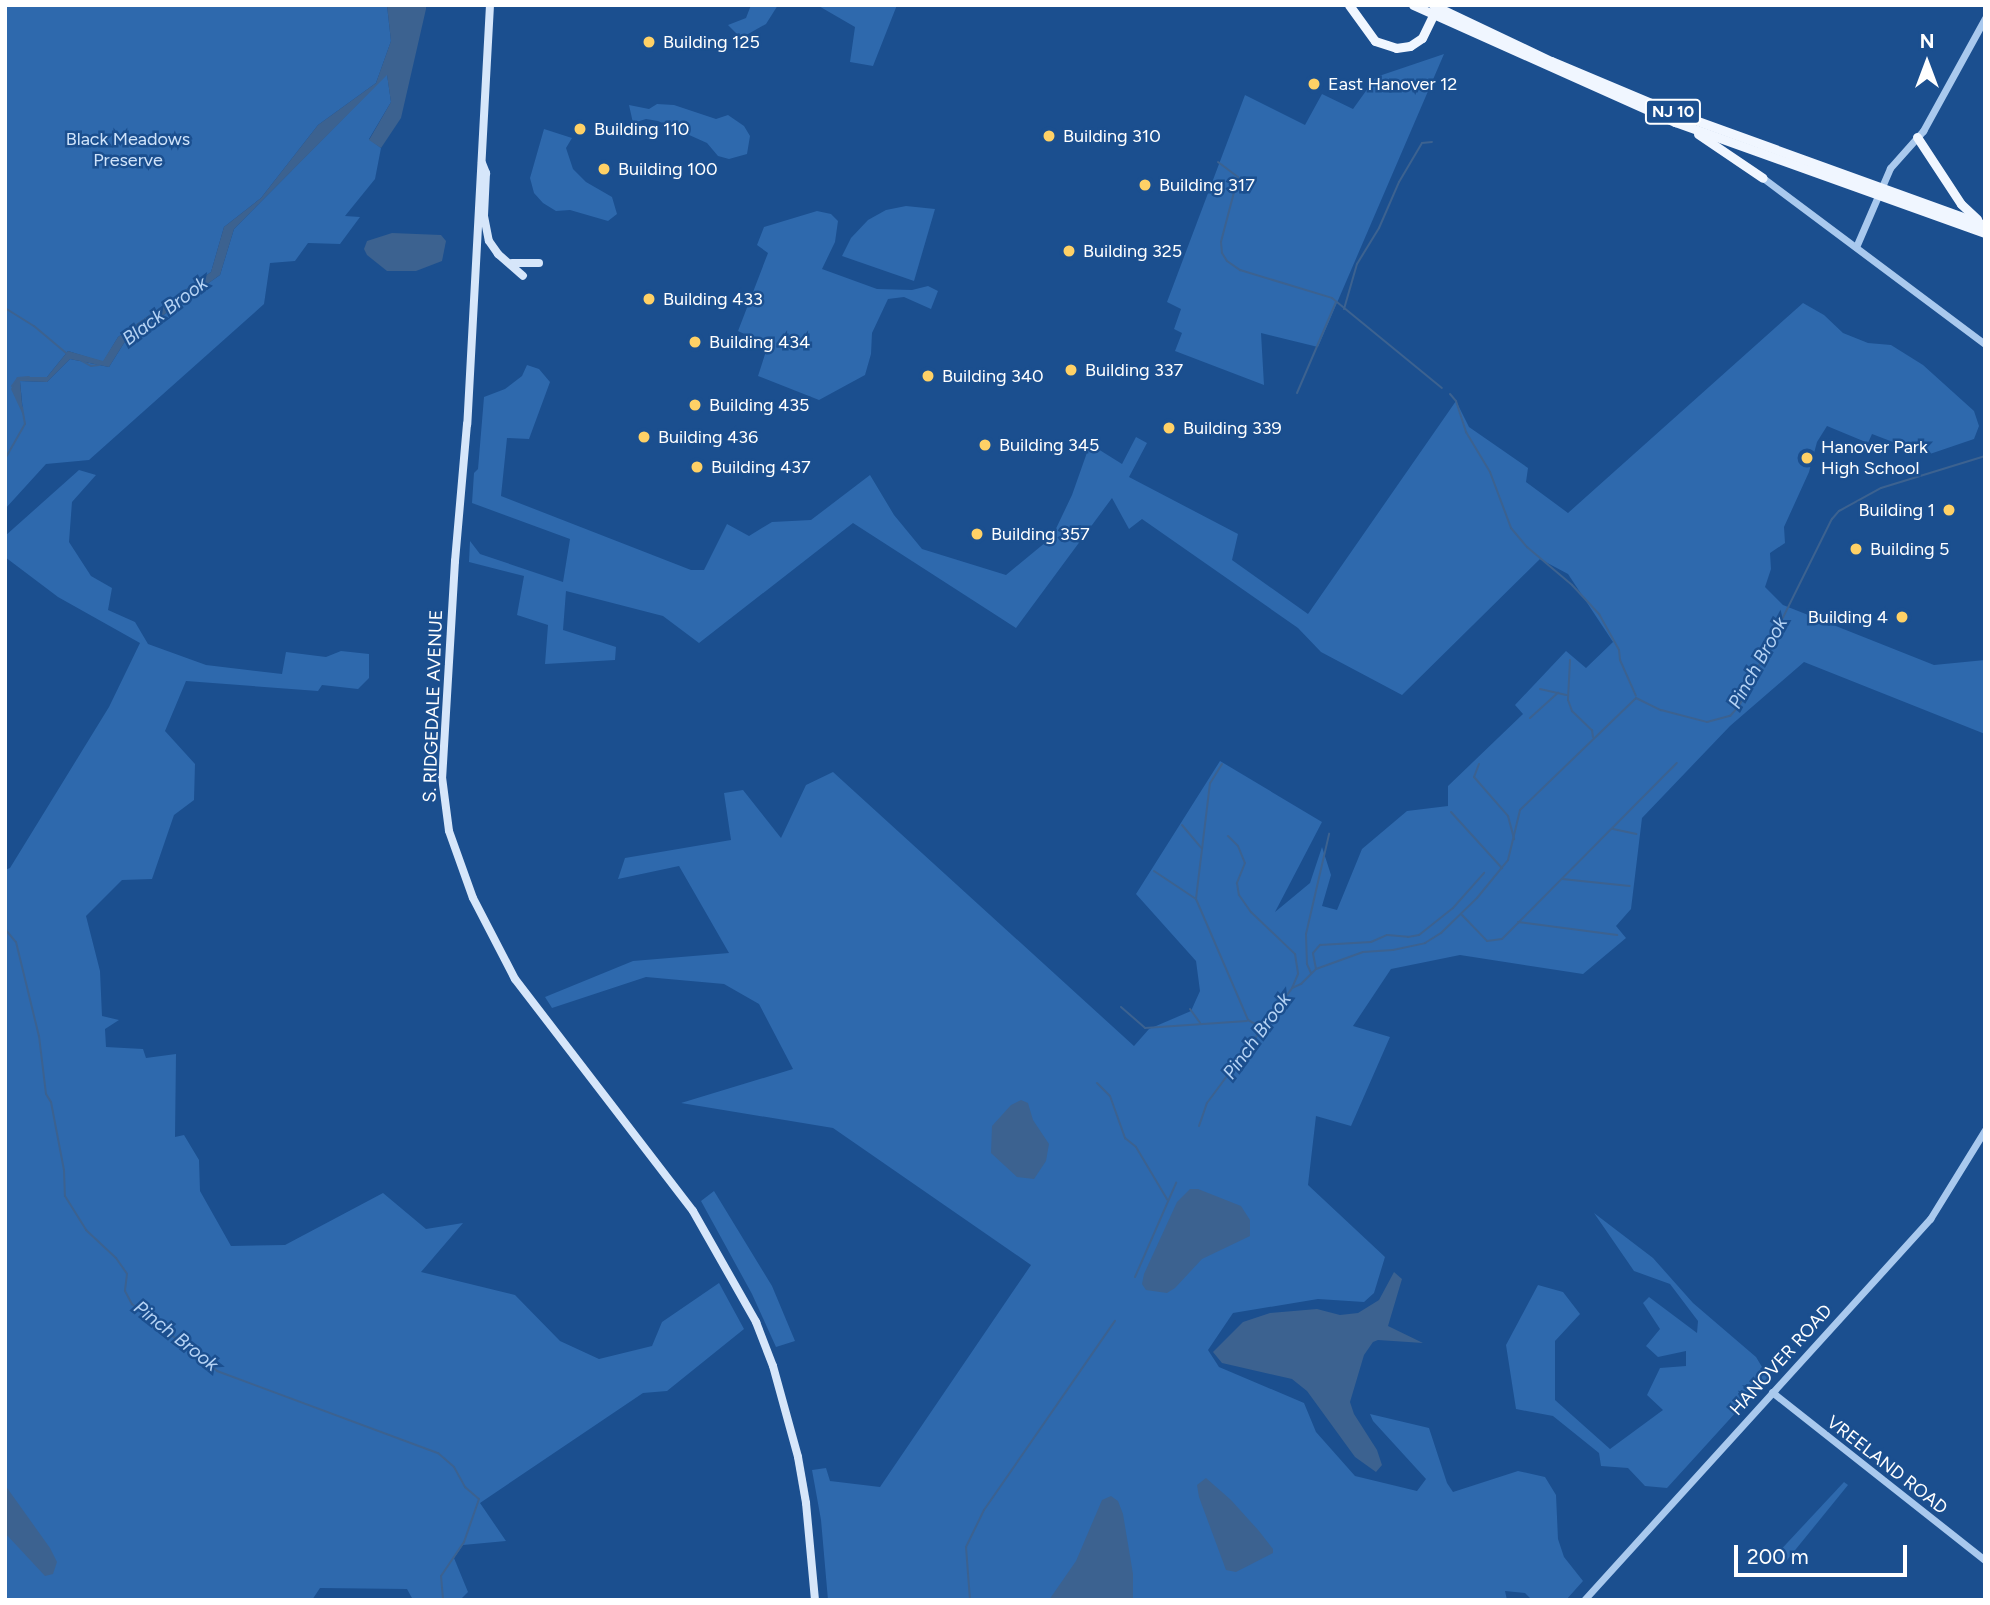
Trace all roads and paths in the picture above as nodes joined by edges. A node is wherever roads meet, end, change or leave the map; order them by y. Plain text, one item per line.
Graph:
1 (490, 5) edge
2 (1349, 5) edge
3 (1413, 5) edge
4 (1433, 9) edge
5 (1449, 13) edge
6 (1985, 19) edge
7 (1685, 125) junction
8 (1917, 137) junction
9 (480, 157) junction
10 (1763, 178) joint
11 (1881, 191) junction
12 (1985, 224) edge
13 (1985, 233) edge
14 (1856, 247) junction
15 (512, 263) junction
16 (539, 263) dead end
17 (523, 276) dead end
18 (1985, 344) edge
19 (1985, 1129) edge
20 (1772, 1392) junction
21 (1985, 1560) edge
22 (815, 1600) edge
23 (1584, 1600) edge

1 - 9 main road
2 - 4 main road
3 - 4 main road, NJ 10
4 - 5 main road, NJ 10
5 - 7 main road, NJ 10
5 - 11 main road, NJ 10
6 - 8 street
7 - 10 main road
7 - 11 main road, NJ 10
8 - 11 street
8 - 12 main road
9 - 15 main road
9 - 22 main road, S. RIDGEDALE AVENUE
10 - 14 street
11 - 12 main road, NJ 10
11 - 13 main road, NJ 10
11 - 14 street
14 - 18 street
15 - 16 main road
15 - 17 main road
19 - 20 street, HANOVER ROAD
20 - 21 street, VREELAND ROAD
20 - 23 street, HANOVER ROAD

